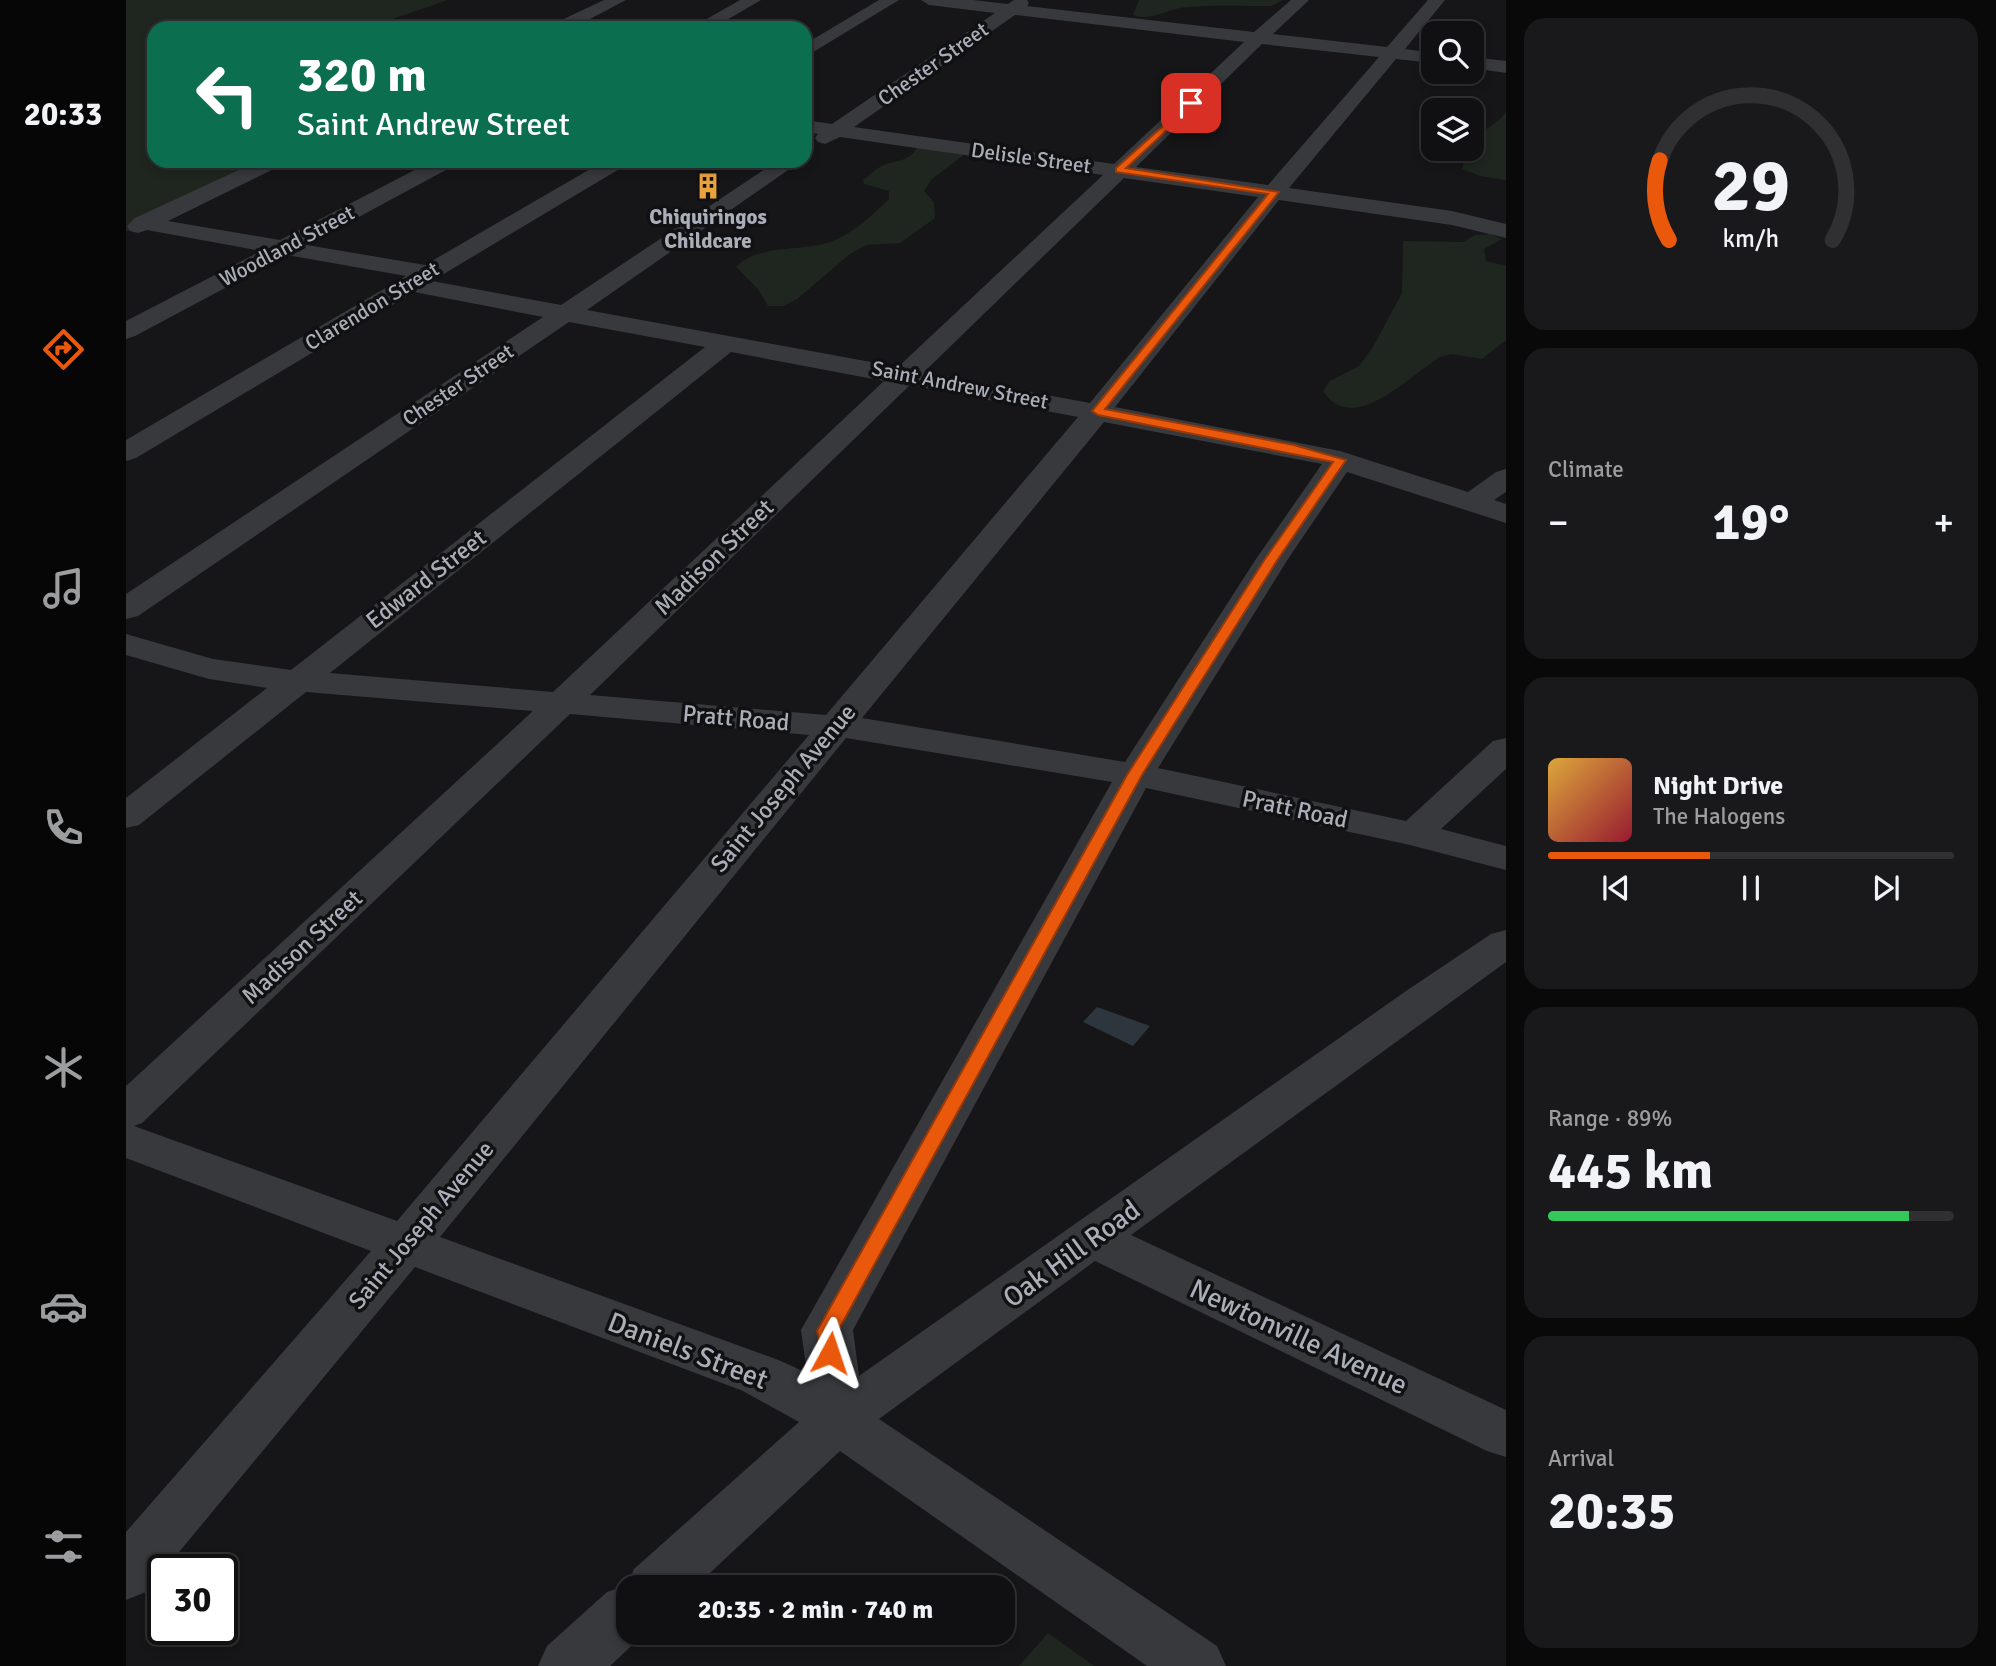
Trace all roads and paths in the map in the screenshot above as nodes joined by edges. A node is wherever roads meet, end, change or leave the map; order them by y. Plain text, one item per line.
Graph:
1 (618, 0) edge
2 (753, 0) edge
3 (891, 0) edge
4 (929, 0) edge
5 (1301, 0) edge
6 (1437, 0) edge
7 (1018, 5) edge
8 (574, 21) edge
9 (713, 21) edge
10 (1256, 38) junction
11 (812, 48) edge
12 (1394, 54) junction
13 (1421, 57) edge
14 (1484, 64) edge
15 (1506, 66) edge
16 (812, 127) edge
17 (835, 131) junction
18 (812, 147) edge
19 (260, 168) edge
20 (435, 168) edge
21 (607, 168) edge
22 (781, 168) edge
23 (1119, 170) junction
24 (1274, 192) junction
25 (135, 228) edge
26 (1506, 231) edge
27 (282, 249) junction
28 (417, 279) junction
29 (564, 313) junction
30 (126, 331) edge
31 (727, 342) junction
32 (904, 375) junction
33 (1098, 411) junction
34 (126, 452) edge
35 (1340, 460) junction
36 (1506, 478) edge
37 (1473, 502) junction
38 (1506, 514) edge
39 (126, 609) edge
40 (126, 644) edge
41 (297, 681) junction
42 (562, 703) junction
43 (834, 727) junction
44 (1506, 749) edge
45 (1135, 775) junction
46 (126, 817) edge
47 (1414, 834) junction
48 (1506, 858) edge
49 (1506, 943) edge
50 (126, 1112) edge
51 (126, 1140) edge
52 (1092, 1238) junction
53 (405, 1245) junction
54 (839, 1419) junction
55 (1506, 1435) edge
56 (126, 1574) edge
57 (668, 1575) edge
58 (616, 1622) edge
59 (568, 1666) edge
60 (1196, 1666) edge

1 - 8 street
2 - 9 street
3 - 11 street
4 - 7 street
5 - 10 street, Madison Street
6 - 12 street, Saint Joseph Avenue
7 - 10 street
7 - 17 street, Chester Street
10 - 12 street
10 - 23 street, Madison Street
12 - 13 street
12 - 24 street, Saint Joseph Avenue
14 - 15 street
16 - 17 street, Delisle Street
17 - 18 street, Chester Street
17 - 23 street, Delisle Street
19 - 25 street
20 - 27 street, Woodland Street
21 - 28 street, Clarendon Street
22 - 29 street, Chester Street
23 - 24 street, Delisle Street
23 - 32 street, Madison Street
24 - 26 street, Delisle Street
24 - 33 street, Saint Joseph Avenue
25 - 27 street, Saint Andrew Street
27 - 28 street, Saint Andrew Street
27 - 30 street, Woodland Street
28 - 29 street, Saint Andrew Street
28 - 34 street, Clarendon Street
29 - 31 street, Saint Andrew Street
29 - 39 street, Chester Street
31 - 32 street, Saint Andrew Street
31 - 41 street, Edward Street
32 - 33 street, Saint Andrew Street
32 - 42 street, Madison Street
33 - 35 street, Saint Andrew Street
33 - 43 street, Saint Joseph Avenue
35 - 37 street, Saint Andrew Street
35 - 45 street
36 - 37 street
37 - 38 street, Saint Andrew Street
40 - 41 street, Pratt Road
41 - 42 street, Pratt Road
41 - 46 street, Edward Street
42 - 43 street, Pratt Road
42 - 50 street, Madison Street
43 - 45 street, Pratt Road
43 - 53 street, Saint Joseph Avenue
44 - 47 street
45 - 47 street, Pratt Road
45 - 54 street
47 - 48 street, Pratt Road
49 - 52 street, Oak Hill Road
51 - 53 street, Daniels Street
52 - 54 street, Oak Hill Road
52 - 55 street, Newtonville Avenue
53 - 54 street, Daniels Street
53 - 56 street, Saint Joseph Avenue
54 - 57 street, Oak Hill Road
54 - 60 street, Daniels Street
58 - 59 street

